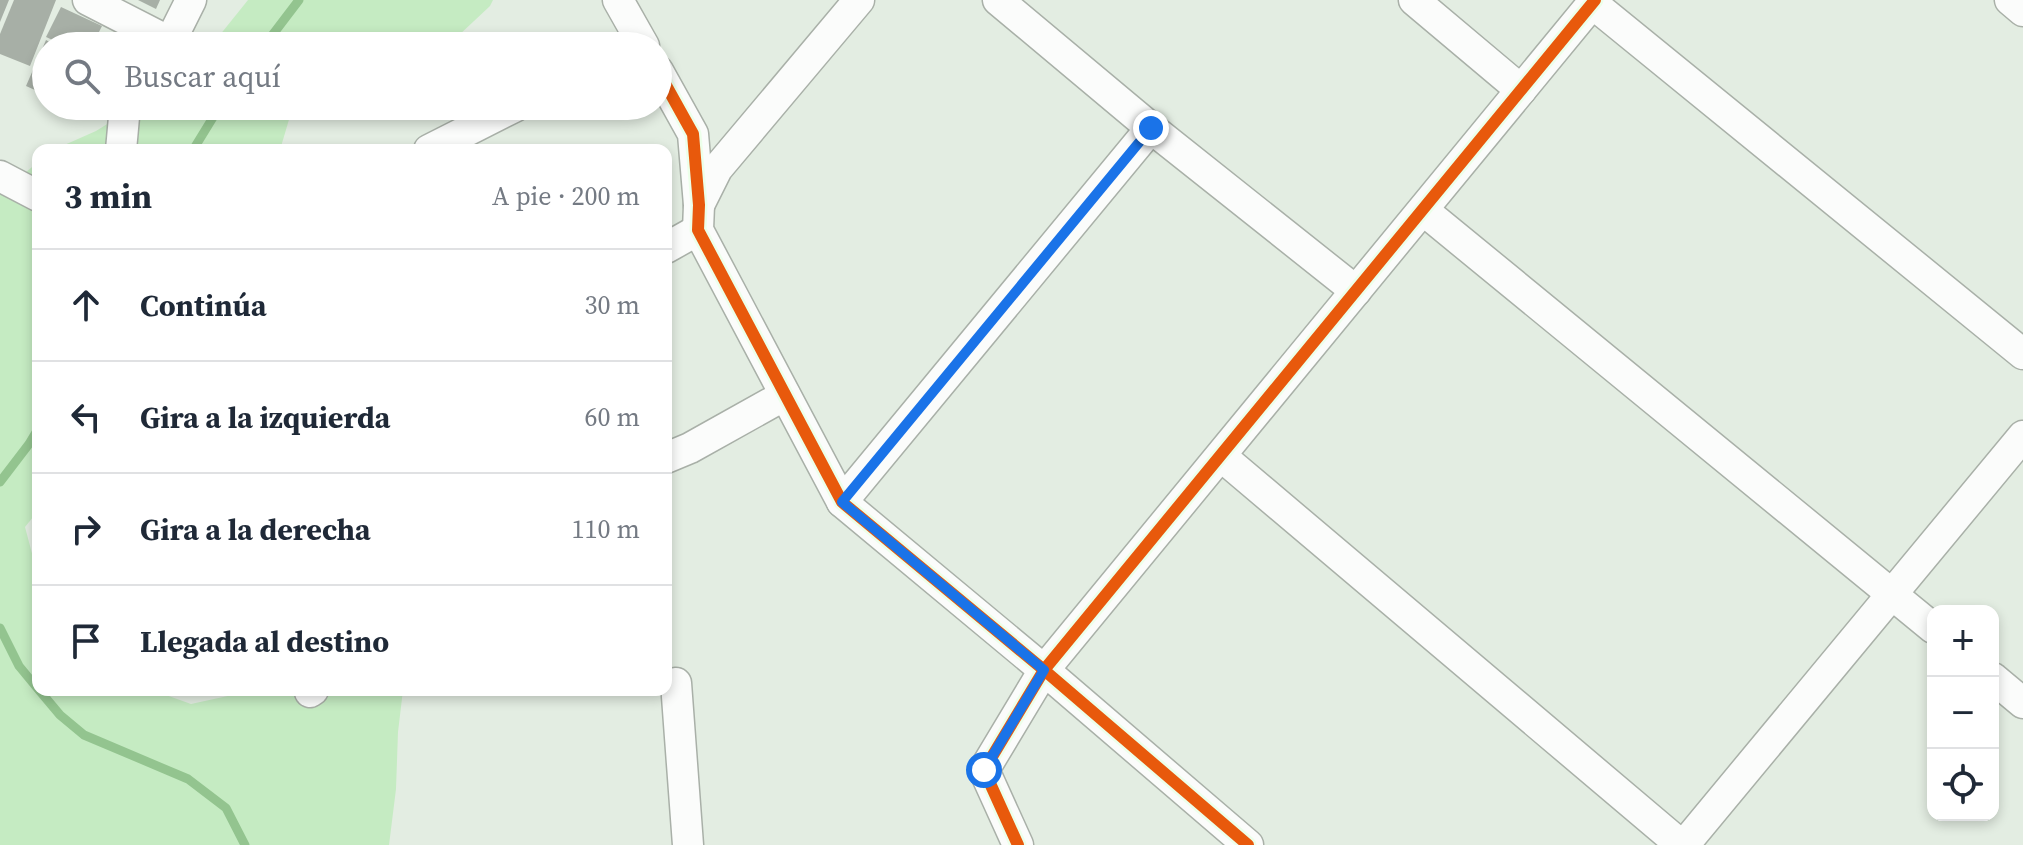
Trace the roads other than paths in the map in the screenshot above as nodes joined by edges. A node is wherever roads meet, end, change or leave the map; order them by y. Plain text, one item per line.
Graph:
1 (88, 0) edge
2 (191, 0) edge
3 (618, 0) edge
4 (859, 0) edge
5 (998, 0) edge
6 (1414, 0) edge
7 (2010, 0) edge
8 (1594, 2) edge
9 (2023, 11) edge
10 (146, 32) edge
11 (174, 32) edge
12 (632, 32) edge
13 (1521, 90) junction
14 (672, 96) edge
15 (124, 120) edge
16 (488, 120) edge
17 (1151, 128) junction
18 (122, 144) edge
19 (441, 144) edge
20 (0, 176) edge
21 (32, 193) edge
22 (1423, 210) junction
23 (698, 218) junction
24 (672, 242) edge
25 (1356, 291) junction
26 (2023, 354) edge
27 (785, 395) junction
28 (2023, 436) edge
29 (672, 456) edge
30 (1221, 456) junction
31 (842, 502) junction
32 (1892, 594) junction
33 (1927, 623) edge
34 (1044, 670) junction
35 (676, 683) dead end
36 (1999, 683) edge
37 (2023, 703) edge
38 (688, 845) edge
39 (1018, 845) edge
40 (1248, 845) edge
41 (1683, 845) edge

1 - 10 street
2 - 11 street
3 - 12 street
4 - 23 street
5 - 17 street
6 - 13 street
7 - 9 street
8 - 13 street
8 - 26 street
13 - 22 street
14 - 23 street
15 - 18 street
16 - 19 street
17 - 25 street
17 - 31 street
20 - 21 street
22 - 25 street
22 - 32 street
23 - 24 street
23 - 27 street
25 - 30 street
27 - 29 street
27 - 31 street
28 - 32 street
30 - 34 street
30 - 41 street
31 - 34 street
32 - 33 street
32 - 41 street
34 - 39 street
34 - 40 street
35 - 38 street
36 - 37 street

